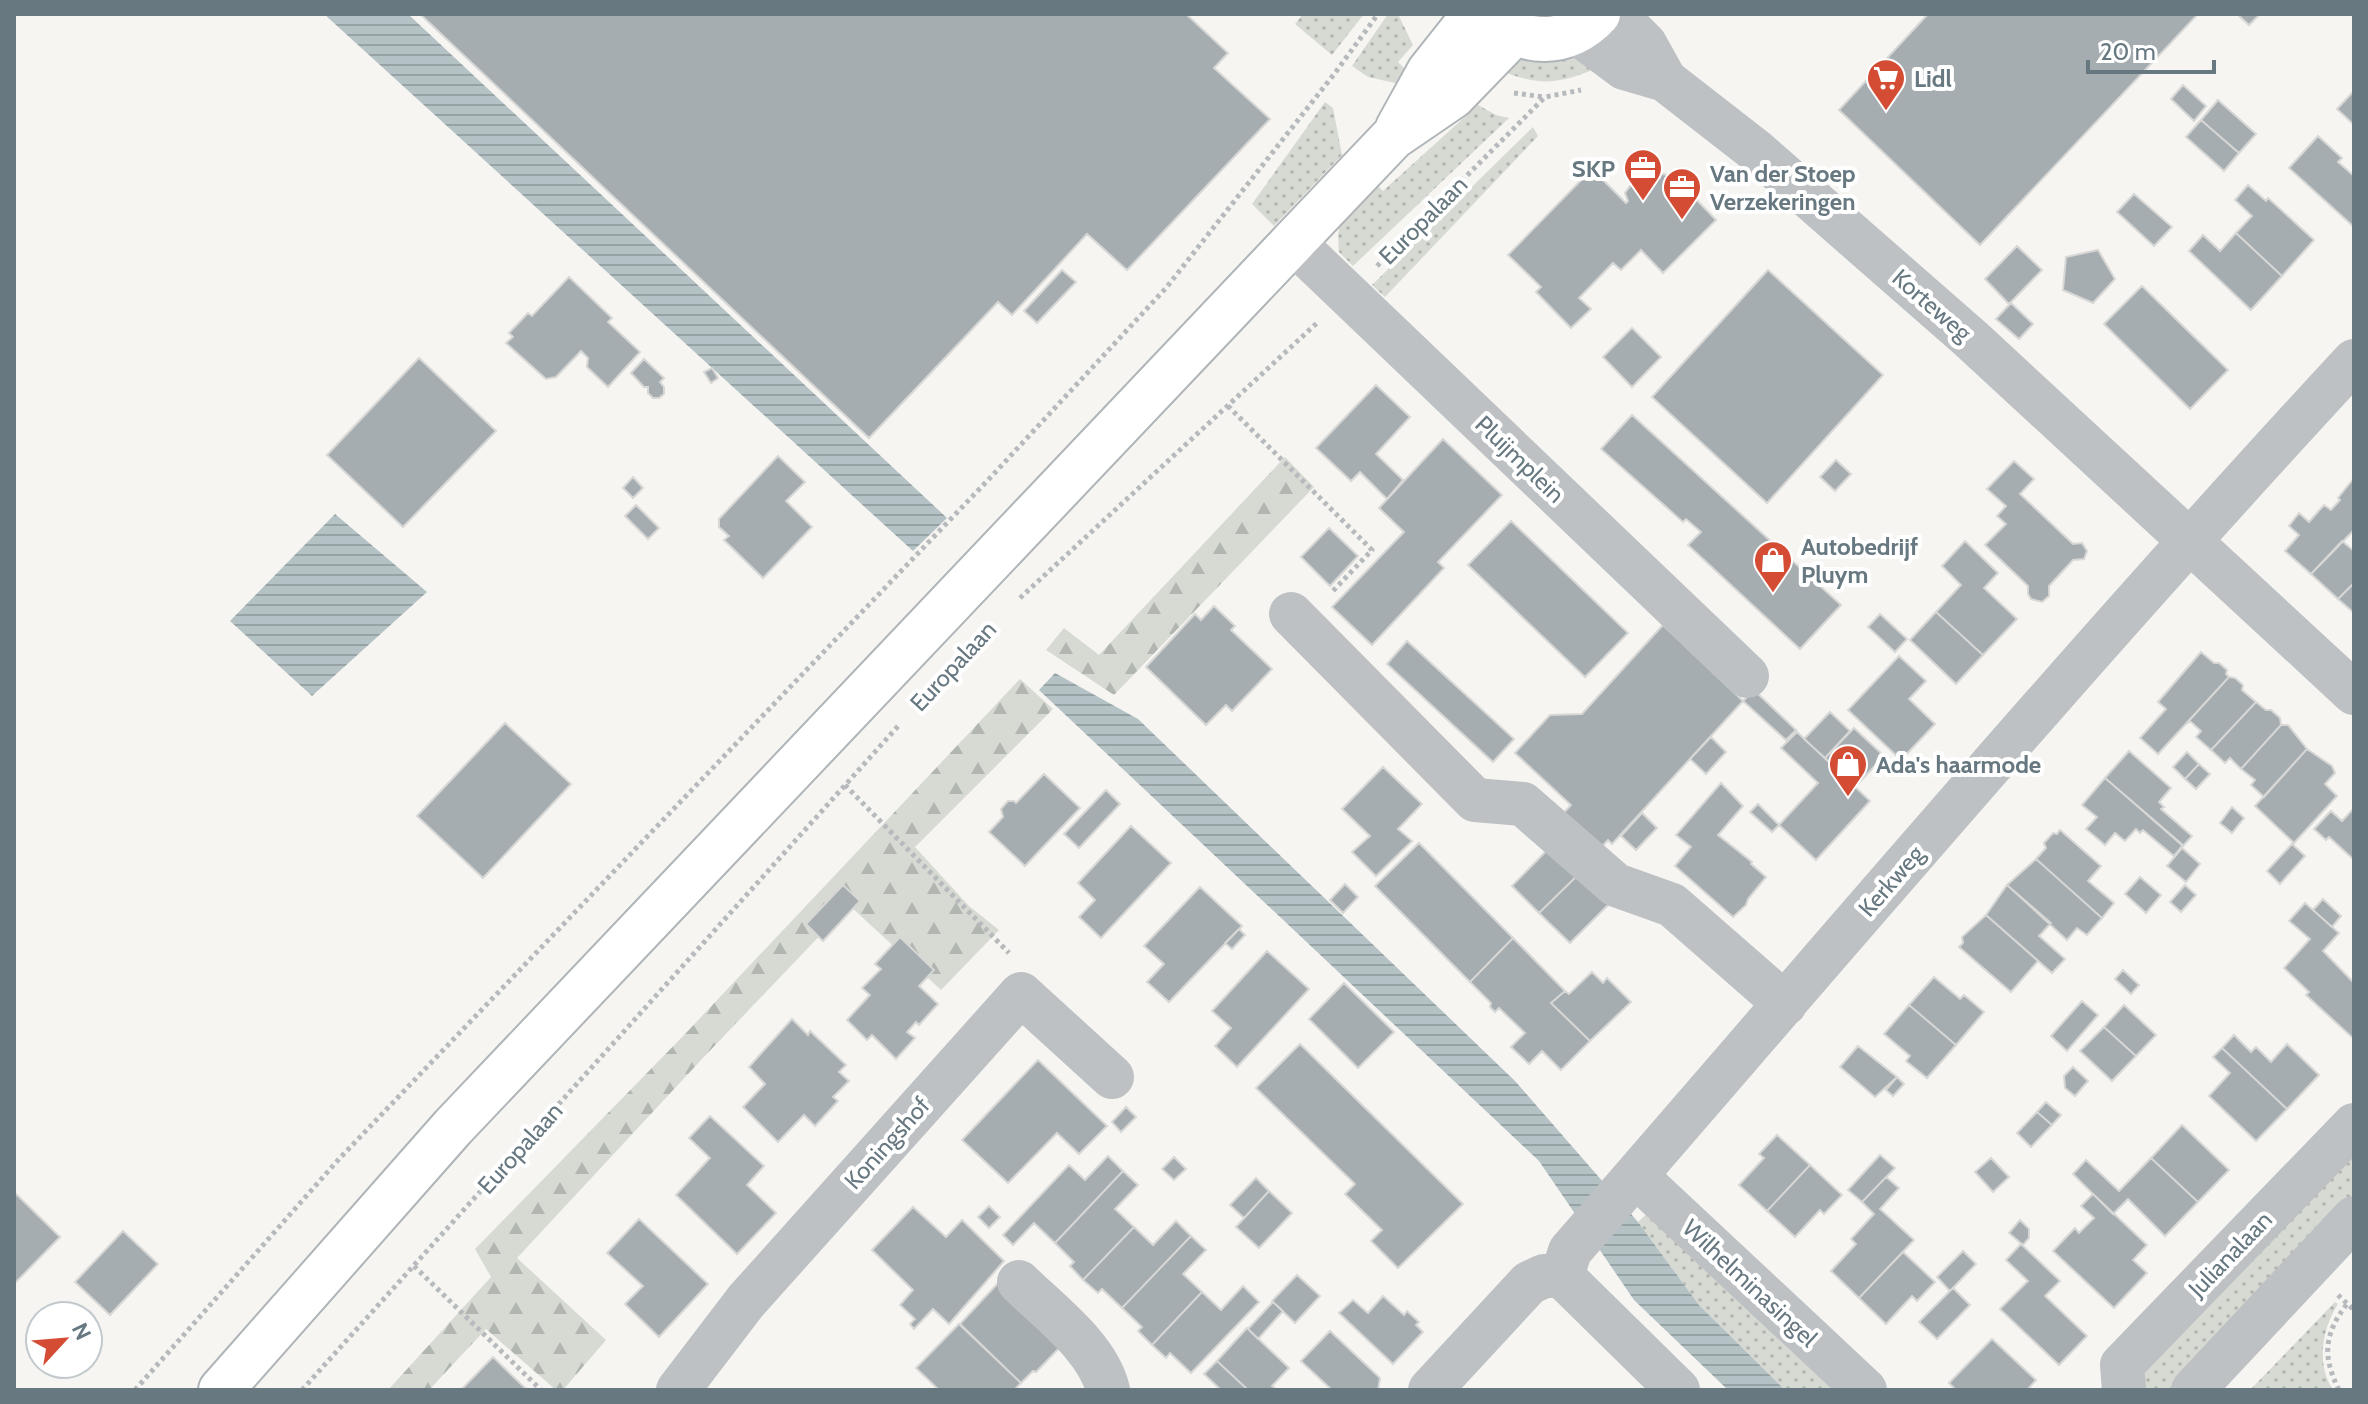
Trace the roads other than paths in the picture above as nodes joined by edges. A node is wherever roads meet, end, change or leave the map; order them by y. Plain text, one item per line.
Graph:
1 (1475, 14) edge
2 (1615, 14) edge
3 (1587, 23) edge
4 (1502, 24) edge
5 (1665, 80) junction
6 (1393, 137) junction
7 (1293, 242) junction
8 (2354, 361) edge
9 (2188, 541) junction
10 (1296, 619) road end
11 (1747, 676) dead end
12 (2354, 693) edge
13 (1785, 1004) junction
14 (1112, 1077) dead end
15 (2354, 1125) edge
16 (1629, 1184) junction
17 (2354, 1218) edge
18 (1566, 1264) junction
19 (1019, 1282) dead end
20 (221, 1390) edge
21 (678, 1390) edge
22 (1108, 1390) edge
23 (1430, 1390) edge
24 (1678, 1390) edge
25 (1865, 1390) edge
26 (2124, 1390) edge
27 (2193, 1390) edge

1 - 6 main road, Europalaan
2 - 5 street, Korteweg
3 - 4 main road, Europalaan
3 - 5 street, Korteweg
4 - 6 main road, Europalaan
5 - 9 street, Korteweg
6 - 7 main road, Europalaan
7 - 11 street, Pluijmplein
7 - 20 main road, Europalaan
8 - 9 street, Kerkweg
9 - 12 street, Korteweg
9 - 13 street, Kerkweg
10 - 13 street
13 - 16 street, Kerkweg
14 - 21 street, Koningshof
15 - 26 street, Julianalaan
16 - 18 street, Kerkweg
16 - 25 street, Wilhelminasingel
17 - 27 street
18 - 23 street
18 - 24 street
19 - 22 street

